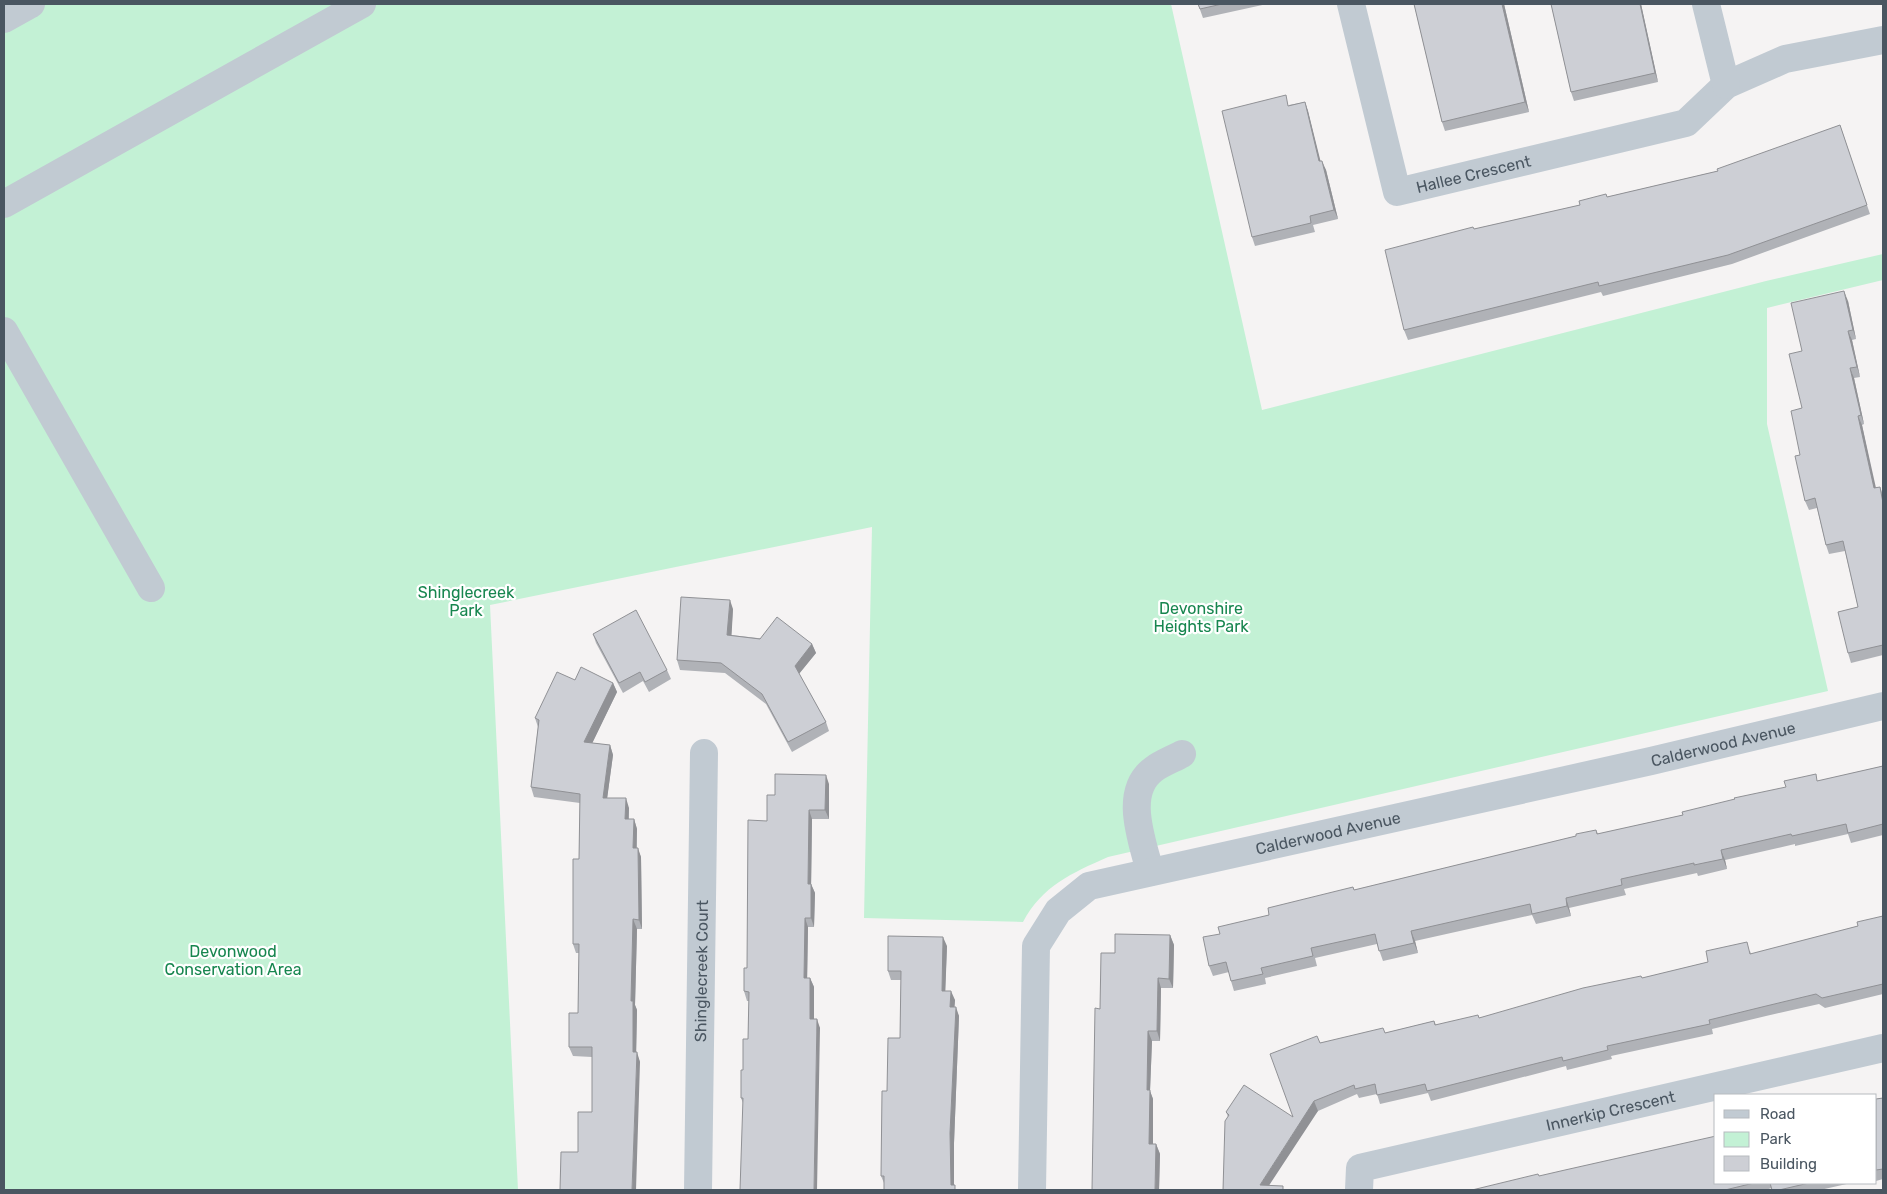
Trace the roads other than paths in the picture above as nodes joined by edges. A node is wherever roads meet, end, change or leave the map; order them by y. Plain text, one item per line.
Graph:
1 (31, 4) edge
2 (362, 4) edge
3 (1351, 4) edge
4 (1706, 4) edge
5 (319, 14) edge
6 (4, 19) edge
7 (1883, 40) edge
8 (1726, 84) junction
9 (4, 204) edge
10 (4, 331) edge
11 (151, 588) dead end
12 (1883, 706) edge
13 (704, 753) dead end
14 (1182, 754) dead end
15 (1150, 872) junction
16 (1883, 1048) edge
17 (698, 1190) edge
18 (1032, 1190) edge
19 (1360, 1190) edge

1 - 6 street
2 - 5 street
3 - 8 street, Hallee Crescent
4 - 8 street
5 - 9 street
7 - 8 street, Hallee Crescent
10 - 11 street
12 - 15 street, Calderwood Avenue
13 - 17 street, Shinglecreek Court
14 - 15 street
15 - 18 street, Calderwood Avenue
16 - 19 street, Innerkip Crescent

